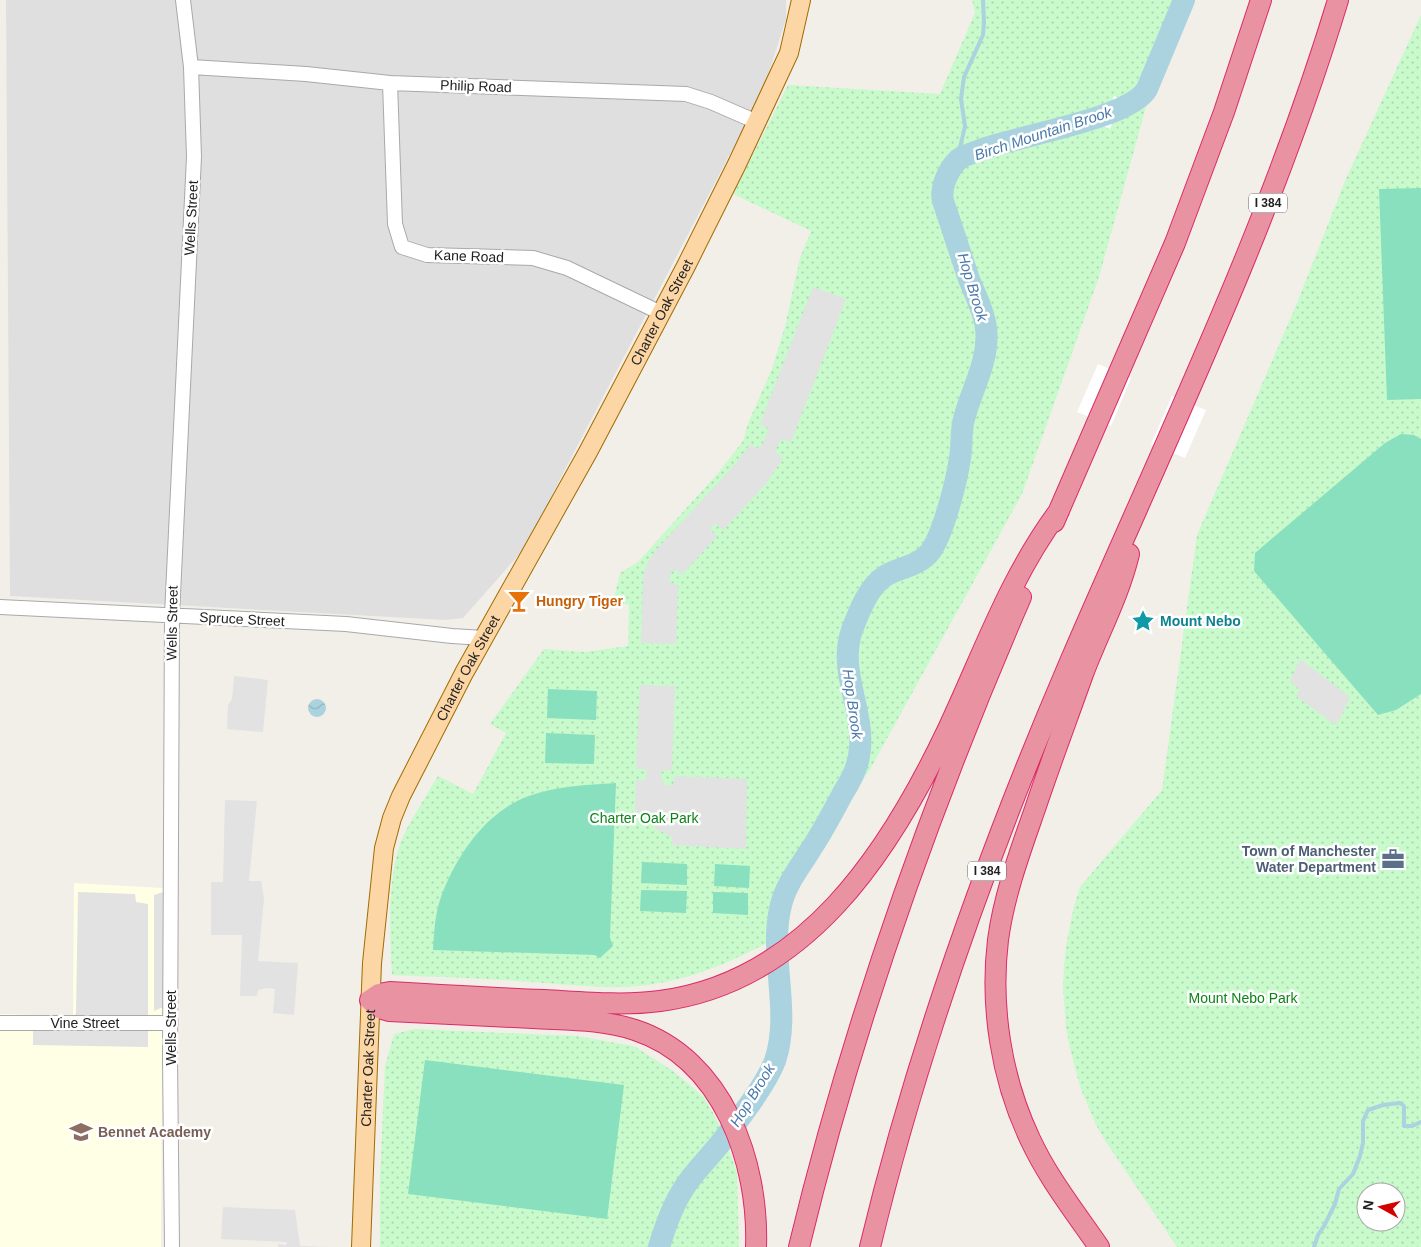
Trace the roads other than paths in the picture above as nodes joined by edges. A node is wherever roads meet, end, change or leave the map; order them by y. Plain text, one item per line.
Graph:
1 (183, 0) edge
2 (800, 0) edge
3 (1261, 0) edge
4 (1338, 0) edge
5 (191, 67) junction
6 (390, 83) junction
7 (757, 122) junction
8 (661, 313) junction
9 (1138, 507) junction
10 (1059, 511) junction
11 (0, 607) edge
12 (172, 615) junction
13 (484, 638) junction
14 (370, 1000) junction
15 (171, 1023) junction
16 (0, 1024) edge
17 (172, 1247) edge
18 (361, 1247) edge
19 (756, 1247) edge
20 (799, 1247) edge
21 (870, 1247) edge
22 (1099, 1247) edge

1 - 5 street, Wells Street
2 - 7 main road, Charter Oak Street
3 - 10 highway
4 - 9 highway, I 384
5 - 6 street, Philip Road
5 - 12 street, Wells Street
6 - 7 street, Philip Road
6 - 8 street, Kane Road
7 - 8 main road, Charter Oak Street
8 - 13 main road, Charter Oak Street
9 - 21 highway, I 384
9 - 22 highway
10 - 14 highway
10 - 20 highway
11 - 12 street, Spruce Street
12 - 13 street, Spruce Street
12 - 15 street, Wells Street
13 - 14 main road, Charter Oak Street
14 - 18 main road, Charter Oak Street
14 - 19 highway
15 - 16 street, Vine Street
15 - 17 street, Wells Street

